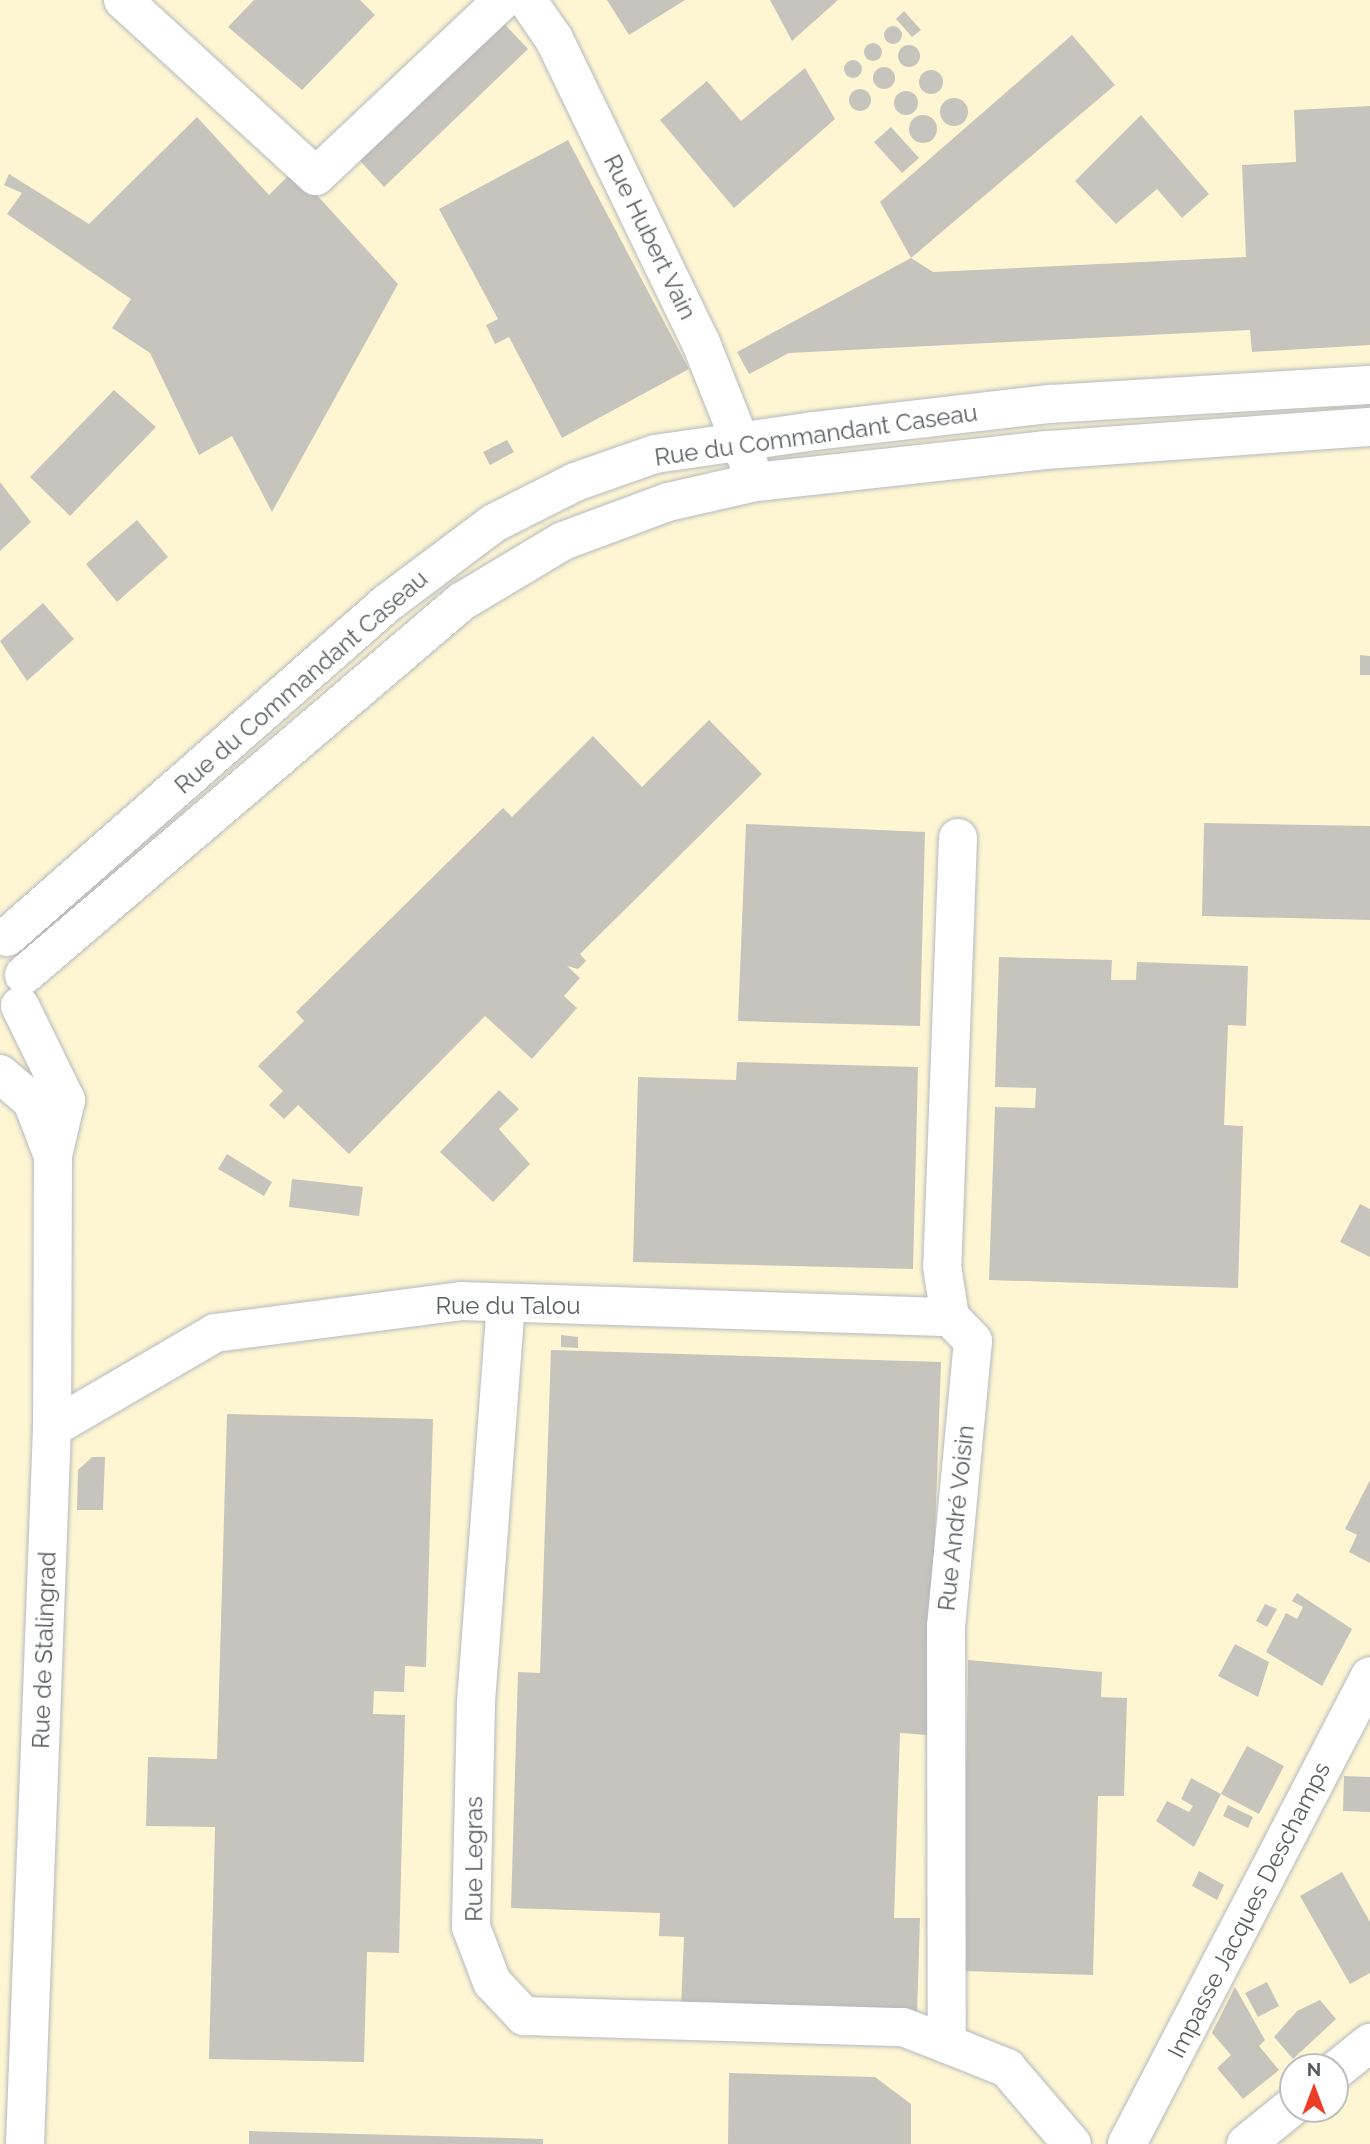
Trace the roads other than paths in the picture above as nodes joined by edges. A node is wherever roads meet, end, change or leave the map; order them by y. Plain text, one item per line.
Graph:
1 (123, 0) edge
2 (503, 0) edge
3 (527, 0) edge
4 (1370, 385) edge
5 (1370, 427) edge
6 (740, 442) junction
7 (756, 482) junction
8 (958, 838) dead end
9 (4, 934) edge
10 (15, 1005) edge
11 (0, 1074) edge
12 (53, 1156) junction
13 (506, 1303) junction
14 (950, 1317) junction
15 (52, 1428) junction
16 (1370, 1676) edge
17 (1370, 2043) edge
18 (947, 2044) junction
19 (1349, 2060) edge
20 (1279, 2119) edge
21 (1256, 2141) edge
22 (24, 2144) edge
23 (1072, 2144) edge
24 (1128, 2144) edge

1 - 2 street
3 - 6 street, Rue Hubert Vain
4 - 6 street, Rue du Commandant Caseau
5 - 7 street, Rue du Commandant Caseau
6 - 7 street, Rue Hubert Vain
6 - 9 street, Rue du Commandant Caseau
7 - 10 street, Rue du Commandant Caseau
8 - 14 street
9 - 10 street, Rue de Stalingrad
10 - 12 street, Rue de Stalingrad
11 - 12 street, Rue de Stalingrad
12 - 15 street, Rue de Stalingrad
13 - 14 street, Rue du Talou
13 - 15 street, Rue du Talou
13 - 18 street, Rue Legras
14 - 18 street, Rue André Voisin
15 - 22 street, Rue de Stalingrad
16 - 24 street, Impasse Jacques Deschamps
17 - 19 street
18 - 23 street
20 - 21 street

